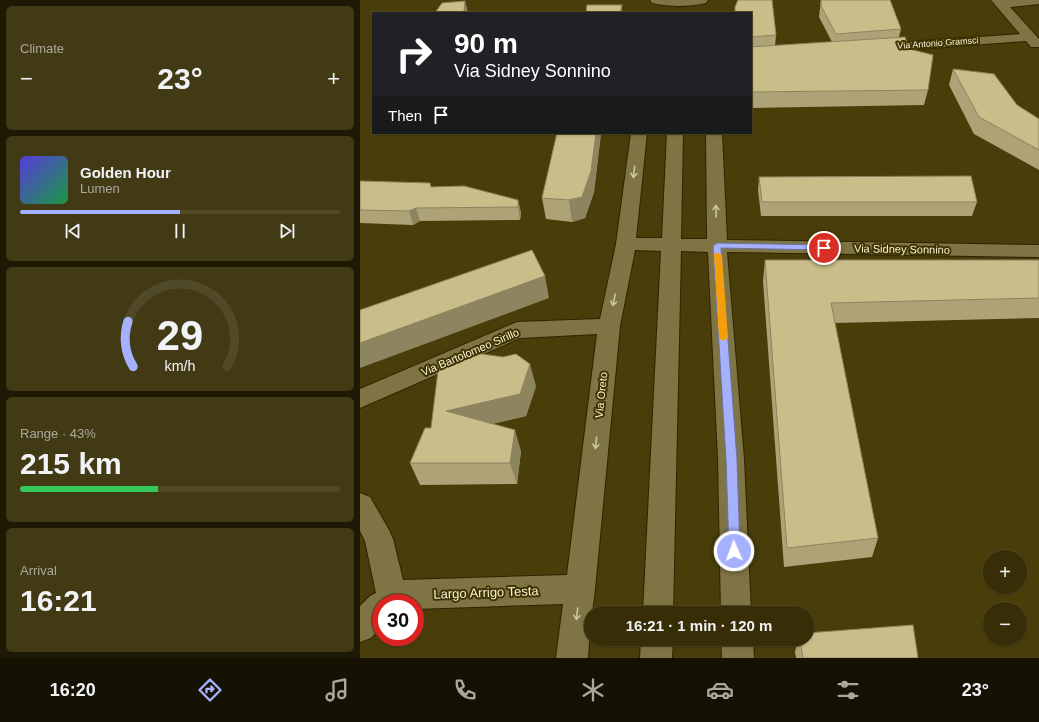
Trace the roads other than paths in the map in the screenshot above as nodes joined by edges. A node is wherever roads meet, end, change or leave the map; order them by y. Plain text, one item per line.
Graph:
1 (657, 0) edge
2 (700, 0) edge
3 (1039, 0) edge
4 (999, 2) edge
5 (654, 12) edge
6 (667, 12) edge
7 (691, 12) edge
8 (706, 12) edge
9 (1029, 37) junction
10 (1039, 48) edge
11 (862, 49) edge
12 (639, 134) edge
13 (675, 134) edge
14 (714, 134) edge
15 (626, 244) junction
16 (671, 245) junction
17 (717, 246) junction
18 (1039, 251) edge
19 (608, 326) junction
20 (360, 399) edge
21 (360, 505) edge
22 (580, 589) junction
23 (384, 594) edge
24 (424, 599) edge
25 (658, 606) edge
26 (736, 606) edge
27 (372, 615) edge
28 (360, 627) edge
29 (657, 646) edge
30 (737, 646) edge
31 (572, 658) edge
32 (656, 658) edge
33 (738, 658) edge

1 - 2 street
1 - 5 street
1 - 6 street
2 - 7 street
2 - 8 street
3 - 4 street
4 - 9 street
9 - 10 street
9 - 11 street, Via Antonio Gramsci
12 -> 15 street, Via Oreto
13 - 16 street
17 -> 14 street
15 - 16 street, Via Sidney Sonnino
15 -> 19 street, Via Oreto
16 - 17 street, Via Sidney Sonnino
16 - 25 street
17 - 18 street, Via Sidney Sonnino
17 - 26 street
19 - 20 street, Via Bartolomeo Sirillo
19 -> 22 street, Via Oreto
21 - 23 street
22 - 24 street, Largo Arrigo Testa
22 -> 31 street, Via Oreto
27 - 28 street
29 - 32 street
30 - 33 street

